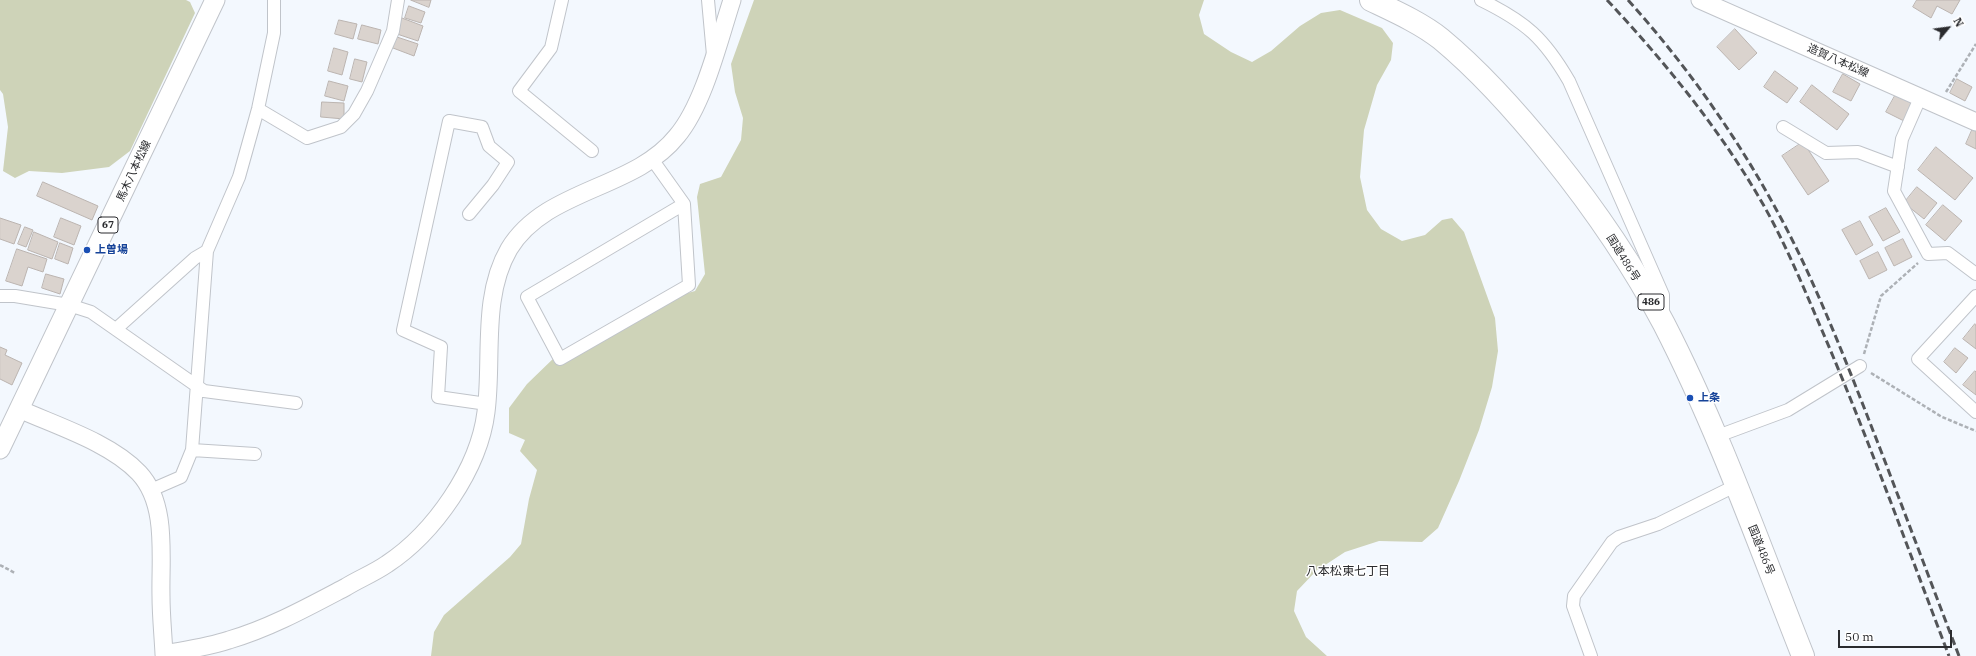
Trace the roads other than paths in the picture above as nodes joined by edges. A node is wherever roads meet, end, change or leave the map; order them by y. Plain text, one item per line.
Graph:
1 (215, 0) edge
2 (274, 0) edge
3 (398, 0) edge
4 (562, 0) edge
5 (708, 0) edge
6 (732, 0) edge
7 (1371, 0) edge
8 (1481, 0) edge
9 (1700, 0) edge
10 (1402, 7) edge
11 (713, 57) junction
12 (1920, 98) junction
13 (258, 109) junction
14 (1976, 122) edge
15 (1783, 127) dead end
16 (592, 151) dead end
17 (652, 159) junction
18 (1898, 167) junction
19 (684, 204) junction
20 (469, 214) dead end
21 (207, 252) junction
22 (1976, 274) edge
23 (0, 296) edge
24 (1976, 296) edge
25 (69, 305) junction
26 (1663, 323) junction
27 (116, 329) junction
28 (1860, 366) road end
29 (196, 387) junction
30 (296, 402) dead end
31 (487, 404) junction
32 (19, 409) junction
33 (1976, 412) edge
34 (1715, 436) junction
35 (0, 449) edge
36 (192, 450) junction
37 (255, 454) dead end
38 (1735, 486) junction
39 (151, 490) junction
40 (186, 653) edge
41 (164, 655) edge
42 (1591, 656) edge
43 (1803, 656) edge

1 - 25 main road, 馬木八本松線 / 67
2 - 13 street
3 - 13 street
4 - 16 street
5 - 11 street
6 - 11 street
7 - 10 highway, 国道486号 / 486
8 - 26 street
9 - 12 street, 造賀八本松線
10 - 26 highway, 国道486号 / 486
11 - 17 street
12 - 14 street, 造賀八本松線
12 - 18 street
13 - 21 street
15 - 18 street
17 - 19 street
17 - 31 street
18 - 22 street
19 - 19 street
20 - 31 street
21 - 27 street
21 - 29 street
23 - 25 street
24 - 33 street
25 - 27 street
25 - 32 main road, 馬木八本松線 / 67
26 - 34 highway, 国道486号 / 486
27 - 29 street
28 - 34 street
29 - 30 street
29 - 36 street
31 - 40 street
32 - 35 main road, 馬木八本松線 / 67
32 - 39 street
34 - 38 highway, 国道486号 / 486
36 - 37 street
36 - 39 street
38 - 42 street
38 - 43 highway, 国道486号 / 486
39 - 41 street
40 - 41 street

